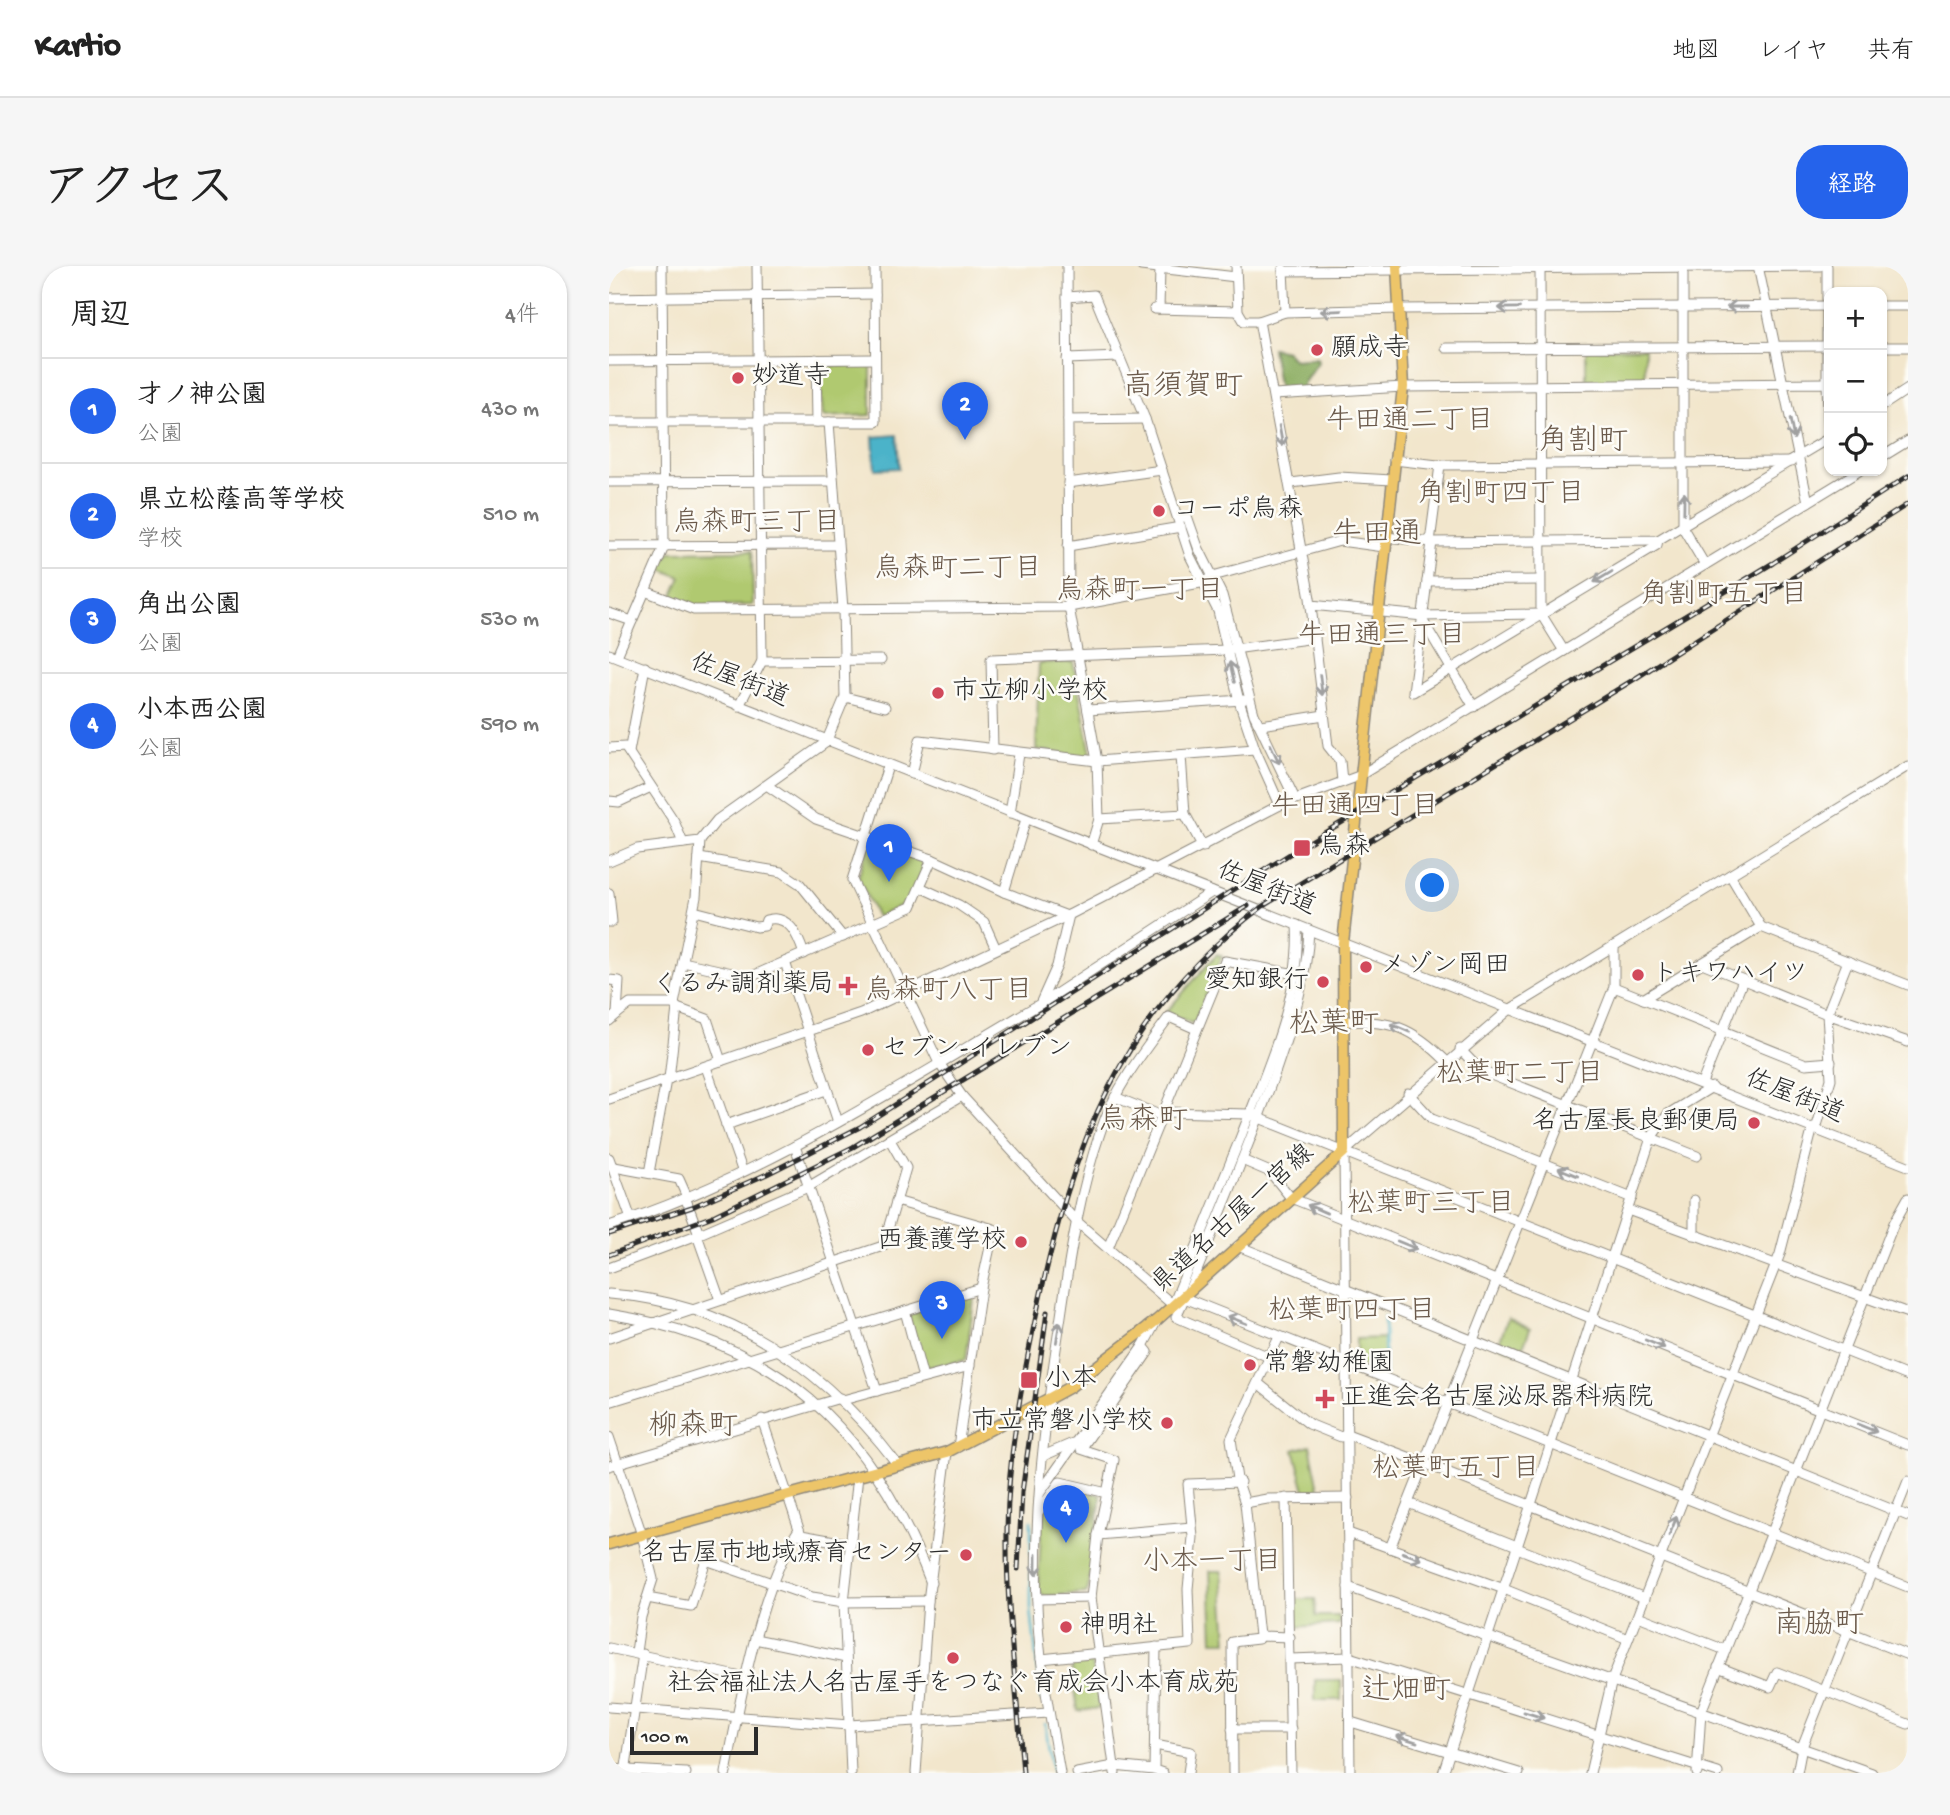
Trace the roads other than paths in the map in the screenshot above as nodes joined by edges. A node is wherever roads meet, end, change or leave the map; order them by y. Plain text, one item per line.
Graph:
1 (661, 266) edge
2 (757, 266) edge
3 (875, 266) edge
4 (1066, 266) edge
5 (1142, 266) edge
6 (1236, 266) edge
7 (1820, 266) edge
8 (1827, 266) edge
9 (1540, 267) edge
10 (1683, 267) edge
11 (1758, 267) edge
12 (1160, 268) junction
13 (1397, 268) edge
14 (1283, 269) edge
15 (1236, 277) junction
16 (1828, 287) edge
17 (875, 294) junction
18 (757, 296) junction
19 (1067, 297) junction
20 (609, 298) edge
21 (662, 298) junction
22 (1824, 306) edge
23 (1887, 306) edge
24 (1908, 306) edge
25 (1683, 307) junction
26 (1766, 307) junction
27 (1540, 308) junction
28 (1399, 309) junction
29 (1238, 311) junction
30 (1285, 312) junction
31 (1259, 321) junction
32 (1683, 346) junction
33 (1775, 346) junction
34 (1824, 347) edge
35 (1887, 347) edge
36 (1908, 347) edge
37 (1446, 348) dead end
38 (1540, 348) junction
39 (1119, 356) junction
40 (758, 359) junction
41 (816, 359) junction
42 (875, 359) junction
43 (1067, 359) junction
44 (609, 360) edge
45 (662, 360) junction
46 (1824, 383) edge
47 (1784, 384) junction
48 (1684, 385) junction
49 (1540, 386) junction
50 (1403, 387) junction
51 (1908, 389) edge
52 (1274, 396) junction
53 (1887, 402) edge
54 (1145, 419) junction
55 (1068, 420) junction
56 (663, 421) junction
57 (609, 422) edge
58 (759, 422) junction
59 (817, 422) junction
60 (829, 422) junction
61 (1908, 440) edge
62 (1824, 443) edge
63 (1887, 454) edge
64 (1394, 460) junction
65 (1794, 460) junction
66 (1684, 462) junction
67 (1540, 464) junction
68 (1440, 465) junction
69 (1162, 470) junction
70 (1844, 476) edge
71 (1392, 480) junction
72 (759, 481) junction
73 (833, 481) junction
74 (609, 482) edge
75 (664, 482) junction
76 (1068, 483) junction
77 (1291, 483) junction
78 (1808, 502) junction
79 (1180, 523) junction
80 (1683, 528) junction
81 (1540, 540) junction
82 (1658, 540) junction
83 (1385, 542) junction
84 (1431, 542) junction
85 (761, 545) junction
86 (837, 545) junction
87 (609, 546) edge
88 (1067, 546) junction
89 (664, 547) junction
90 (1302, 551) junction
91 (1705, 565) junction
92 (1209, 579) junction
93 (1540, 580) junction
94 (1427, 581) junction
95 (645, 591) junction
96 (1311, 605) junction
97 (1069, 607) junction
98 (761, 609) junction
99 (843, 609) junction
100 (1377, 612) junction
101 (609, 613) edge
102 (1541, 614) junction
103 (1423, 619) junction
104 (632, 621) junction
105 (1315, 638) junction
106 (1232, 649) junction
107 (1564, 651) junction
108 (613, 655) edge
109 (1078, 657) junction
110 (845, 660) junction
111 (881, 660) dead end
112 (762, 661) junction
113 (645, 667) junction
114 (1452, 670) junction
115 (845, 697) junction
116 (1244, 700) junction
117 (739, 706) junction
118 (885, 707) dead end
119 (1474, 707) junction
120 (1088, 710) junction
121 (1324, 715) junction
122 (1261, 725) junction
123 (827, 741) junction
124 (609, 748) edge
125 (1255, 749) junction
126 (993, 750) junction
127 (629, 752) junction
128 (1019, 754) junction
129 (1181, 755) junction
130 (1097, 761) junction
131 (888, 766) junction
132 (1908, 766) edge
133 (912, 775) junction
134 (1359, 776) junction
135 (1342, 781) junction
136 (768, 786) junction
137 (651, 787) junction
138 (1295, 799) junction
139 (609, 801) edge
140 (1280, 805) junction
141 (1010, 813) junction
142 (1185, 814) junction
143 (1026, 819) junction
144 (1099, 819) junction
145 (865, 836) junction
146 (700, 841) junction
147 (683, 842) junction
148 (1091, 845) junction
149 (1203, 847) junction
150 (699, 858) junction
151 (932, 859) junction
152 (609, 860) edge
153 (1158, 870) junction
154 (1730, 875) junction
155 (922, 888) junction
156 (1003, 892) junction
157 (1212, 892) junction
158 (609, 893) edge
159 (694, 911) junction
160 (1068, 916) junction
161 (609, 922) edge
162 (873, 924) junction
163 (1297, 925) junction
164 (1761, 927) junction
165 (1309, 930) junction
166 (843, 937) junction
167 (1343, 943) junction
168 (1614, 946) junction
169 (996, 949) junction
170 (804, 954) junction
171 (1848, 961) junction
172 (683, 962) junction
173 (785, 962) junction
174 (1702, 963) junction
175 (1296, 974) junction
176 (609, 980) edge
177 (1743, 980) junction
178 (1908, 985) edge
179 (1614, 987) junction
180 (906, 993) junction
181 (1643, 999) junction
182 (1040, 1004) junction
183 (676, 1006) junction
184 (1509, 1010) junction
185 (617, 1014) junction
186 (1827, 1014) junction
187 (609, 1021) edge
188 (1344, 1021) junction
189 (1196, 1029) junction
190 (807, 1031) junction
191 (1723, 1032) junction
192 (1592, 1041) junction
193 (1908, 1042) edge
194 (1460, 1049) junction
195 (721, 1061) junction
196 (1446, 1061) junction
197 (1831, 1062) junction
198 (939, 1063) junction
199 (706, 1067) junction
200 (668, 1079) junction
201 (1702, 1083) junction
202 (1712, 1087) junction
203 (826, 1090) junction
204 (1408, 1093) junction
205 (962, 1096) junction
206 (1115, 1097) junction
207 (609, 1099) edge
208 (1566, 1104) junction
209 (1162, 1114) junction
210 (1249, 1115) junction
211 (1259, 1118) junction
212 (838, 1122) junction
213 (726, 1125) junction
214 (1814, 1128) junction
215 (1651, 1138) junction
216 (890, 1140) junction
217 (795, 1146) junction
218 (1344, 1152) junction
219 (1697, 1156) dead end
220 (1242, 1160) junction
221 (1543, 1162) junction
222 (610, 1163) edge
223 (1908, 1166) edge
224 (742, 1170) junction
225 (649, 1173) junction
226 (808, 1187) junction
227 (686, 1197) junction
228 (1291, 1198) junction
229 (1632, 1198) junction
230 (1908, 1198) edge
231 (896, 1200) junction
232 (1694, 1200) dead end
233 (1628, 1210) junction
234 (631, 1219) junction
235 (1075, 1220) junction
236 (1344, 1220) junction
237 (1521, 1222) junction
238 (609, 1226) edge
239 (698, 1235) junction
240 (1694, 1235) junction
241 (1238, 1246) junction
242 (1108, 1248) junction
243 (1612, 1259) junction
244 (834, 1262) junction
245 (1777, 1263) junction
246 (609, 1268) edge
247 (1497, 1282) junction
248 (981, 1288) junction
249 (1346, 1289) junction
250 (609, 1294) edge
251 (1182, 1297) junction
252 (1864, 1297) junction
253 (720, 1300) junction
254 (691, 1310) junction
255 (905, 1311) junction
256 (609, 1314) edge
257 (1908, 1314) edge
258 (1757, 1316) junction
259 (1592, 1319) junction
260 (1157, 1320) junction
261 (655, 1323) junction
262 (856, 1326) junction
263 (1279, 1336) junction
264 (609, 1338) edge
265 (1473, 1342) junction
266 (1143, 1346) junction
267 (778, 1348) junction
268 (1844, 1351) junction
269 (1269, 1357) junction
270 (748, 1358) junction
271 (1346, 1363) junction
272 (970, 1366) junction
273 (1733, 1375) junction
274 (1908, 1376) edge
275 (923, 1378) junction
276 (1571, 1382) junction
277 (1259, 1384) junction
278 (877, 1391) junction
279 (841, 1399) junction
280 (1048, 1399) junction
281 (609, 1402) edge
282 (1448, 1404) junction
283 (815, 1405) junction
284 (1820, 1409) junction
285 (762, 1419) junction
286 (1347, 1434) junction
287 (1709, 1436) junction
288 (609, 1437) edge
289 (1073, 1443) junction
290 (1550, 1444) junction
291 (1908, 1445) edge
292 (953, 1450) junction
293 (1043, 1456) junction
294 (1424, 1463) junction
295 (613, 1464) edge
296 (898, 1465) junction
297 (876, 1471) junction
298 (1796, 1471) junction
299 (858, 1476) junction
300 (1908, 1480) edge
301 (1240, 1482) junction
302 (1107, 1493) junction
303 (788, 1495) junction
304 (1038, 1496) junction
305 (1286, 1498) junction
306 (1348, 1498) junction
307 (1684, 1498) junction
308 (1245, 1503) junction
309 (1408, 1503) junction
310 (1531, 1505) junction
311 (1039, 1511) junction
312 (1895, 1511) junction
313 (1908, 1516) edge
314 (1192, 1527) junction
315 (799, 1529) junction
316 (1772, 1533) junction
317 (1348, 1534) junction
318 (642, 1535) junction
319 (1098, 1535) junction
320 (609, 1544) edge
321 (851, 1544) junction
322 (1517, 1547) junction
323 (1390, 1548) junction
324 (1661, 1557) junction
325 (1871, 1572) junction
326 (931, 1583) junction
327 (773, 1586) junction
328 (1348, 1587) junction
329 (1908, 1587) edge
330 (1504, 1589) junction
331 (1748, 1591) junction
332 (646, 1598) junction
333 (1091, 1598) junction
334 (1645, 1598) junction
335 (1037, 1600) junction
336 (928, 1601) junction
337 (844, 1602) junction
338 (1638, 1616) junction
339 (1848, 1632) junction
340 (1259, 1636) junction
341 (1489, 1636) junction
342 (1290, 1637) junction
343 (755, 1639) junction
344 (1629, 1639) junction
345 (1156, 1647) junction
346 (609, 1648) edge
347 (1725, 1650) junction
348 (640, 1653) junction
349 (1097, 1653) junction
350 (1908, 1655) edge
351 (1349, 1657) junction
352 (846, 1658) junction
353 (1041, 1659) junction
354 (1290, 1659) junction
355 (1719, 1667) junction
356 (746, 1678) junction
357 (1612, 1680) junction
358 (1824, 1691) junction
359 (1469, 1694) junction
360 (609, 1707) edge
361 (635, 1709) junction
362 (1701, 1712) junction
363 (1049, 1713) junction
364 (737, 1718) junction
365 (918, 1720) junction
366 (1351, 1722) junction
367 (1908, 1724) edge
368 (849, 1725) junction
369 (1232, 1729) junction
370 (1291, 1729) junction
371 (1598, 1735) junction
372 (1155, 1745) junction
373 (1802, 1748) junction
374 (1450, 1752) junction
375 (609, 1769) edge
376 (1697, 1769) edge
377 (1115, 1770) edge
378 (625, 1771) edge
379 (1159, 1771) edge
380 (687, 1773) edge
381 (726, 1773) edge
382 (851, 1773) edge
383 (916, 1773) edge
384 (1060, 1773) edge
385 (1077, 1773) edge
386 (1188, 1773) edge
387 (1233, 1773) edge
388 (1291, 1773) edge
389 (1350, 1773) edge
390 (1443, 1773) edge
391 (1519, 1773) edge
392 (1590, 1773) edge
393 (1718, 1773) edge
394 (1797, 1773) edge
395 (1872, 1773) edge

1 - 21 street
2 - 18 street
3 - 17 street
4 - 19 street
5 - 12 street
6 - 15 street
7 - 11 street
8 - 16 street
9 - 10 street
9 - 13 street
9 - 27 street
10 - 11 street
10 - 25 street
11 - 26 street
12 - 15 street
12 - 29 street
13 - 14 street
13 - 28 main road, 県道名古屋一宮線
14 - 30 street
15 - 29 street
17 - 18 street
17 - 42 street
18 - 21 street
18 - 40 street
19 - 39 street
19 - 43 street
20 - 21 street
21 - 45 street
22 - 26 street
23 - 24 street
26 -> 25 street
25 - 27 street
25 - 32 street
26 - 33 street
27 -> 28 street
27 - 38 street
28 -> 30 street
28 - 50 main road, 県道名古屋一宮線
29 - 31 street
30 - 31 street
31 - 52 street
32 - 33 street
32 - 38 street
32 - 48 street
33 - 34 street
33 - 47 street
35 - 36 street
37 - 38 street
38 - 49 street
39 - 43 street
39 - 54 street
40 - 41 street
40 - 45 street
40 - 58 street
41 - 42 street
41 - 59 street
42 - 60 street
43 - 55 street
44 - 45 street
45 - 56 street
46 - 47 street
47 - 48 street
47 -> 65 street
48 - 49 street
48 - 66 street
49 - 50 street
49 - 67 street
50 - 52 street
50 - 64 main road, 県道名古屋一宮線
51 - 53 street
52 -> 77 street
54 - 55 street
54 - 69 street
55 - 76 street
56 - 57 street
56 - 58 street
56 - 75 street
58 - 59 street
58 - 72 street
59 - 60 street
60 - 73 street
61 - 63 street
62 - 65 street
64 - 68 street
64 - 71 main road, 県道名古屋一宮線
65 - 66 street
65 - 78 street
65 - 80 street
66 - 67 street
80 -> 66 street
67 - 68 street
67 - 81 street
68 - 84 street
69 - 76 street
69 - 79 street
70 - 78 street
71 - 77 street
71 - 83 main road, 県道名古屋一宮線
72 - 73 street
72 - 75 street
72 - 85 street
73 - 86 street
74 - 75 street
75 - 89 street
76 - 88 street
77 - 90 street
78 - 91 street
79 - 88 street
79 - 92 street
80 - 82 street
80 - 91 street
81 - 82 street
81 - 84 street
81 - 93 street
82 -> 102 street
83 - 84 street
83 - 90 street
83 - 100 main road, 県道名古屋一宮線
84 - 94 street
85 - 86 street
85 - 89 street
85 - 98 street
86 - 99 street
87 - 89 street
88 - 97 street
89 - 95 street
90 - 92 street
90 - 96 street
91 - 107 street
92 - 97 street
92 - 106 street
93 - 94 street
93 - 102 street
94 - 103 street
95 - 98 street
95 - 104 street
96 - 100 street
96 - 105 street
97 - 99 street
97 - 109 street
98 - 99 street
98 - 112 street
99 - 110 street
100 - 103 street
100 - 134 main road, 県道名古屋一宮線
101 - 104 street
102 - 103 street
102 - 107 street
102 - 114 street
103 - 114 street
103 - 114 street
104 - 108 street
105 - 106 street
105 -> 121 street
106 - 109 street
106 - 116 street
107 - 119 street
108 - 113 street, 佐屋街道
109 - 120 street
109 - 126 street
110 - 111 street
110 - 112 street
110 - 115 street
112 - 117 street
113 - 117 street, 佐屋街道
113 - 127 street
114 - 119 street
115 - 118 street
115 - 123 street
116 - 120 street
116 - 122 street
116 - 125 street
117 - 123 street, 佐屋街道
119 - 134 street
120 - 130 street
121 - 122 street
121 - 135 street
122 -> 138 street
123 - 131 street, 佐屋街道
123 - 136 street
124 - 127 street
125 - 129 street
125 - 140 street
126 - 128 street
126 - 133 street
127 - 137 street
128 - 130 street
128 - 141 street
129 - 130 street
129 - 142 street
130 - 144 street
131 - 133 street, 佐屋街道
131 - 145 street
132 - 154 street
133 - 141 street, 佐屋街道
134 - 135 street
134 - 167 main road, 県道名古屋一宮線
135 - 138 street
136 - 145 street
136 - 146 street
137 - 139 street
137 - 147 street
138 - 140 street
140 - 149 street
141 - 143 street, 佐屋街道
142 - 144 street
142 - 149 street
143 - 148 street, 佐屋街道
143 - 156 street
144 - 148 street
145 - 151 street
145 - 162 street
146 - 147 street
146 - 150 street
147 - 152 street
148 - 153 street, 佐屋街道
149 - 153 street
150 - 159 street
150 - 166 street
151 - 155 street
151 - 156 street
153 - 157 street, 佐屋街道
153 - 160 street
154 - 164 street
154 - 168 street
155 - 162 street
155 - 169 street
156 - 160 street
157 - 163 street, 佐屋街道
157 - 182 street
158 - 161 street
159 - 170 street
159 - 172 street
160 - 169 street
160 - 182 street
162 - 166 street
162 - 180 street
163 - 165 street, 佐屋街道
163 - 175 street
164 - 171 street
164 - 174 street
165 - 167 street, 佐屋街道
165 - 211 street
166 - 170 street
167 - 184 street, 佐屋街道
167 - 188 main road, 県道名古屋一宮線
168 - 179 street
168 - 184 street
169 - 180 street
170 - 173 street
171 - 178 street
171 - 186 street
172 - 173 street
172 - 183 street
173 - 190 street
174 - 177 street
174 - 181 street
175 - 189 street
175 - 210 street
176 - 185 street
177 - 186 street
177 - 191 street
179 - 181 street
179 - 192 street
180 - 190 street
180 - 198 street
181 - 191 street
182 - 198 street
183 - 185 street
183 - 195 street
183 - 200 street
184 - 192 street, 佐屋街道
184 - 194 street
185 - 187 street
186 - 193 street
186 - 197 street
196 -> 188 street
188 - 218 main road, 県道名古屋一宮線
189 - 206 street
189 - 209 street
190 - 195 street
190 - 203 street
191 - 197 street
191 - 201 street
192 - 201 street, 佐屋街道
192 - 208 street
194 - 196 street
194 - 208 street
195 - 199 street
196 - 204 street
197 - 214 street
198 - 205 street
198 - 212 street
199 - 200 street
199 - 213 street
200 - 207 street
200 - 225 street
201 - 202 street, 佐屋街道
202 - 214 street, 佐屋街道
202 - 215 street
203 - 212 street
203 - 213 street
204 - 218 street
204 - 221 street
205 - 216 street
205 - 235 street
206 - 209 street
206 - 235 street
208 - 215 street
208 - 221 street
209 - 210 street
209 - 242 street
210 - 211 street
210 - 251 street
211 - 218 street
211 - 220 street
212 - 217 street
213 - 224 street
214 - 223 street, 佐屋街道
214 - 245 street
215 - 219 street
215 - 229 street
216 - 226 street
216 - 231 street
217 - 224 street
217 - 226 street
218 - 228 main road, 県道名古屋一宮線
218 - 236 street
218 - 237 street
220 - 228 street
220 - 251 street
229 -> 221 street
221 - 237 street
222 - 225 street
222 - 234 street
224 - 227 street
225 - 227 street
226 - 239 street
226 - 244 street
227 - 234 street
227 - 239 street
236 -> 228 street
228 - 241 main road, 県道名古屋一宮線
229 - 233 street
230 - 252 street
231 - 244 street
231 - 248 street
232 - 240 street
233 - 240 street
233 - 243 street
234 - 238 street
235 - 242 street
280 -> 235 street
236 -> 247 street
236 - 249 street
237 - 243 street
237 - 247 street
239 - 246 street
239 - 253 street
240 - 245 street
241 - 249 street
241 - 251 main road, 県道名古屋一宮線
242 - 251 street
243 - 258 street
243 - 259 street
244 - 253 street
244 - 262 street
245 - 252 street
245 - 258 street
247 - 259 street
247 - 265 street
248 - 255 street
248 - 272 street
249 - 265 street
249 - 271 street
250 - 254 street
251 - 260 main road, 県道名古屋一宮線
263 -> 251 street
251 - 269 street
252 - 257 street
252 - 268 street
253 - 254 street
254 - 261 street
254 - 267 street
255 - 262 street
255 - 275 street
256 - 261 street
258 - 268 street
258 - 273 street
259 -> 273 street
259 - 276 street
260 - 266 street
260 - 280 main road, 県道名古屋一宮線
261 - 264 street
261 - 270 street
262 - 267 street
262 - 278 street
263 - 269 street
263 - 271 street
265 - 276 street
265 - 282 street
266 - 289 street
266 - 302 street
267 - 270 street
267 - 279 street
268 - 274 street
268 - 284 street
269 - 277 street
270 - 281 street
270 - 283 street
271 - 282 street
271 - 286 street
272 - 275 street
272 - 292 street
273 - 284 street
273 - 287 street
275 - 278 street
276 - 287 street
276 - 290 street
277 - 286 street
277 - 301 street
278 - 279 street
279 - 283 street
279 - 296 street
280 - 292 main road, 県道名古屋一宮線
280 - 293 street
282 - 290 street
282 - 294 street
283 - 285 street
283 - 297 street
284 -> 291 street
284 - 298 street
285 - 295 street
285 - 303 street
286 - 294 street
286 - 306 street
287 - 298 street
287 - 307 street
288 - 295 street
289 - 293 street
289 - 304 street
290 - 307 street
290 - 310 street
292 - 296 main road, 県道名古屋一宮線
292 - 326 street
293 - 304 street
294 - 309 street
294 - 310 street
295 - 318 street
296 - 297 main road, 県道名古屋一宮線
297 - 299 main road, 県道名古屋一宮線
297 - 326 street
298 - 312 street
298 - 316 street
299 - 303 main road, 県道名古屋一宮線
299 - 321 street
300 - 312 street
301 - 308 street
301 - 314 street
302 - 311 street
302 - 319 street
303 - 315 street
303 - 318 main road, 県道名古屋一宮線
304 - 311 street
305 - 306 street
305 - 308 street
305 - 342 street
306 - 317 street
307 - 316 street
324 -> 307 street
308 - 340 street
309 - 322 street
309 - 323 street
310 - 322 street
310 - 324 street
311 -> 335 street
312 - 313 street
312 - 325 street
314 - 319 street
314 - 345 street
315 - 321 street
315 - 327 street
316 - 325 street
316 - 331 street
317 - 323 street
317 - 328 street
318 - 320 main road, 県道名古屋一宮線
318 - 332 street
319 - 333 street
321 - 337 street
322 - 330 street
322 - 334 street
323 -> 330 street
324 - 331 street
324 - 334 street
325 - 329 street
325 - 339 street
326 - 336 street
327 - 332 street
327 - 337 street
327 - 343 street
328 - 341 street
328 - 351 street
330 - 341 street
330 - 344 street
331 - 339 street
331 - 347 street
332 - 348 street
333 - 335 street
333 - 349 street
334 - 338 street
335 - 353 street
336 - 337 street
336 - 365 street
337 - 352 street
338 - 344 street
338 - 347 street
339 - 350 street
339 - 358 street
340 - 342 street
340 - 369 street
341 - 357 street
341 - 359 street
342 - 354 street
343 - 352 street
343 - 356 street
344 - 357 street
345 - 349 street
345 - 372 street
346 - 348 street
347 - 355 street
348 - 356 street
348 - 361 street
349 - 353 street
349 - 377 street
351 - 354 street
351 - 359 street
351 - 366 street
352 - 368 street
353 - 363 street
354 - 370 street
355 - 358 street
355 - 362 street
356 - 364 street
357 - 362 street
357 - 371 street
358 - 367 street
358 - 373 street
359 -> 371 street
359 - 374 street
360 - 361 street
361 - 364 street
361 - 378 street
362 - 373 street
362 - 376 street
363 - 365 street
363 - 384 street
364 - 368 street
364 - 381 street
365 - 368 street
365 - 383 street
374 -> 366 street
366 - 389 street
368 - 382 street
369 - 370 street
369 - 387 street
370 - 388 street
371 - 376 street
371 - 392 street
372 - 379 street
372 - 386 street
373 - 394 street
373 - 395 street
374 - 390 street
374 - 391 street
375 - 378 street
376 - 393 street
377 - 379 street
377 - 385 street
378 - 380 street

